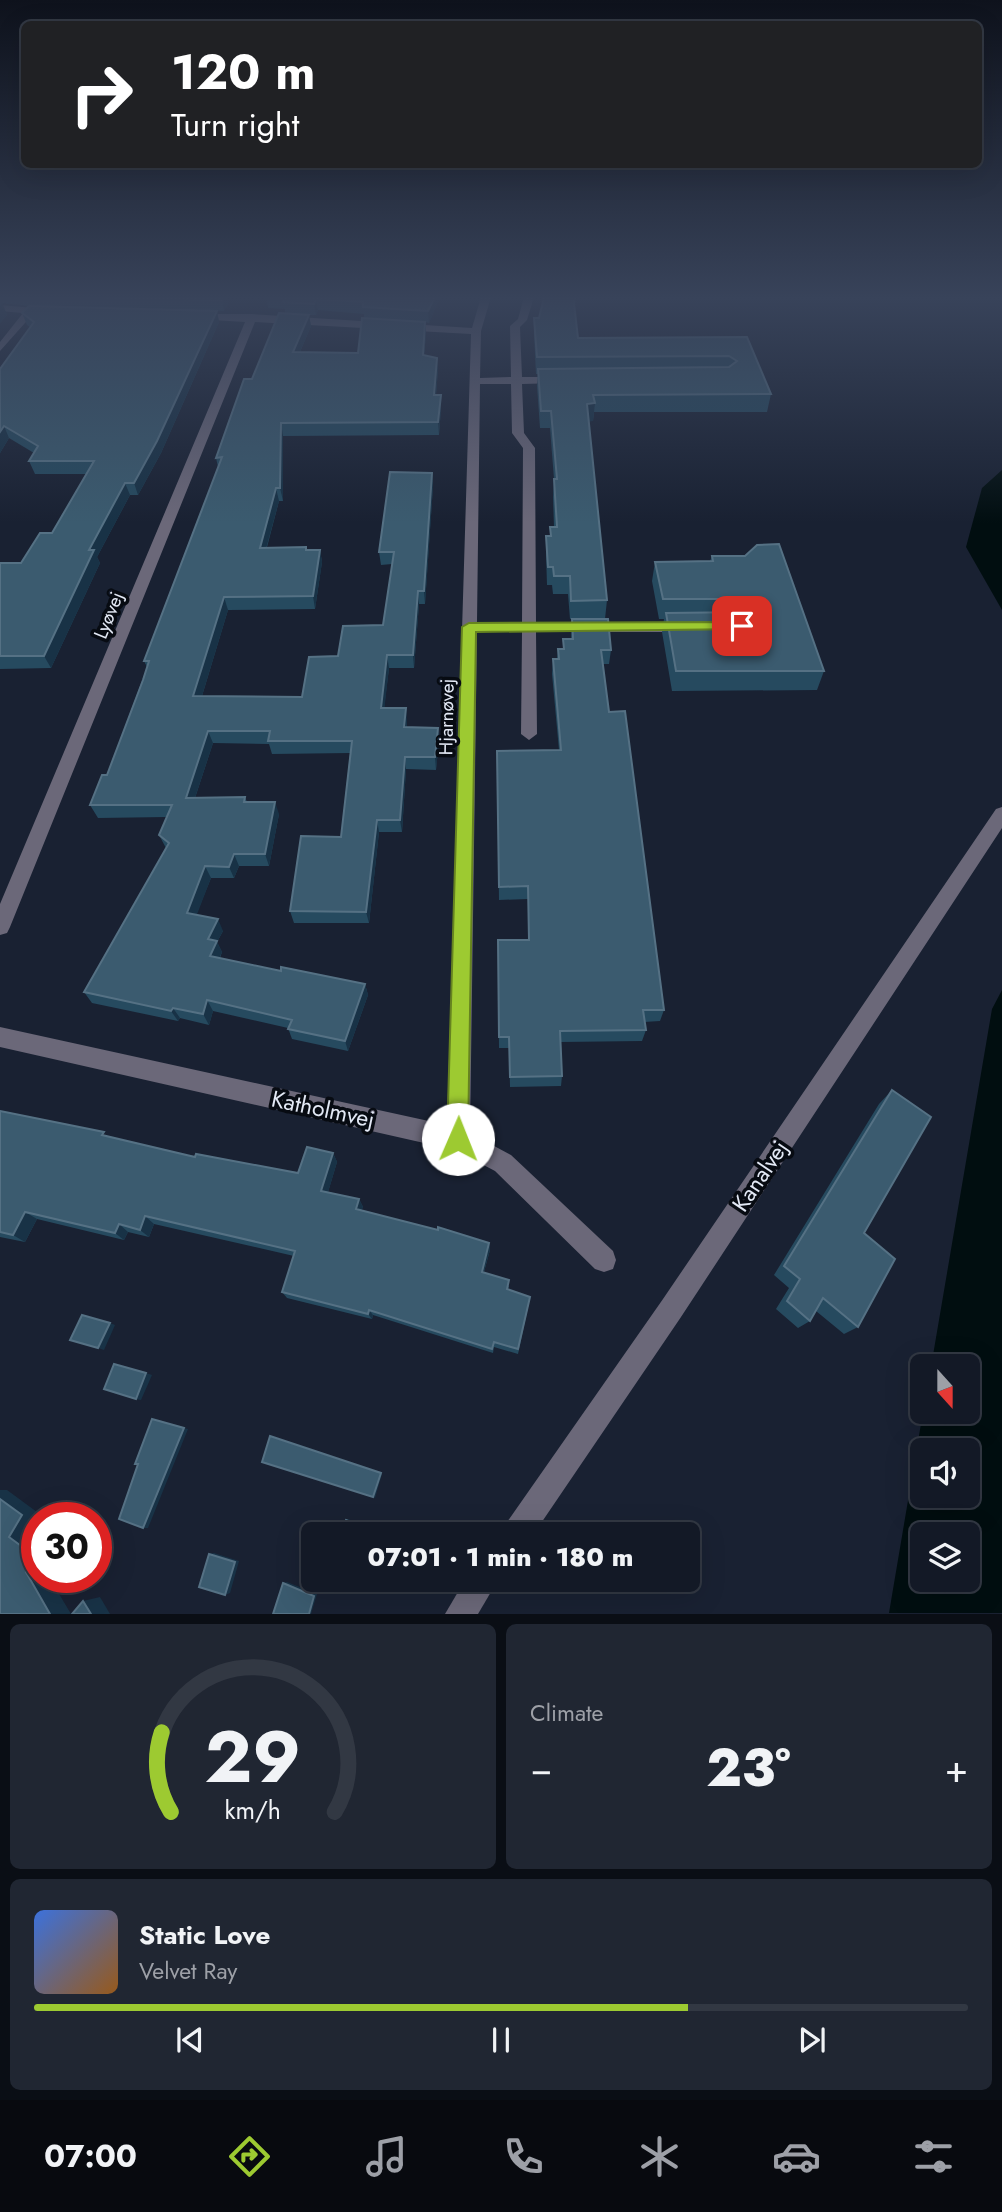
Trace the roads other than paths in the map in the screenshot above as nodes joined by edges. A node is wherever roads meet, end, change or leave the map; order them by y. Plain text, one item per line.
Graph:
1 (229, 372) edge
2 (475, 372) edge
3 (516, 372) edge
4 (516, 380) junction
5 (572, 380) edge
6 (475, 381) junction
7 (702, 626) edge
8 (469, 627) junction
9 (529, 627) junction
10 (529, 734) dead end
11 (1002, 814) edge
12 (0, 928) edge
13 (0, 1037) edge
14 (458, 1139) junction
15 (604, 1261) dead end
16 (524, 1522) edge
17 (475, 1592) edge
18 (460, 1614) edge

1 - 12 street, Lyøvej
2 - 6 street, Hjarnøvej
3 - 4 street
4 - 5 street
4 - 6 street
4 - 9 street
6 - 8 street, Hjarnøvej
7 - 9 street
8 - 9 street
8 - 14 street, Hjarnøvej
9 - 10 street
11 - 16 street, Kanalvej
13 - 14 street, Katholmvej
14 - 15 street, Katholmvej
17 - 18 street

